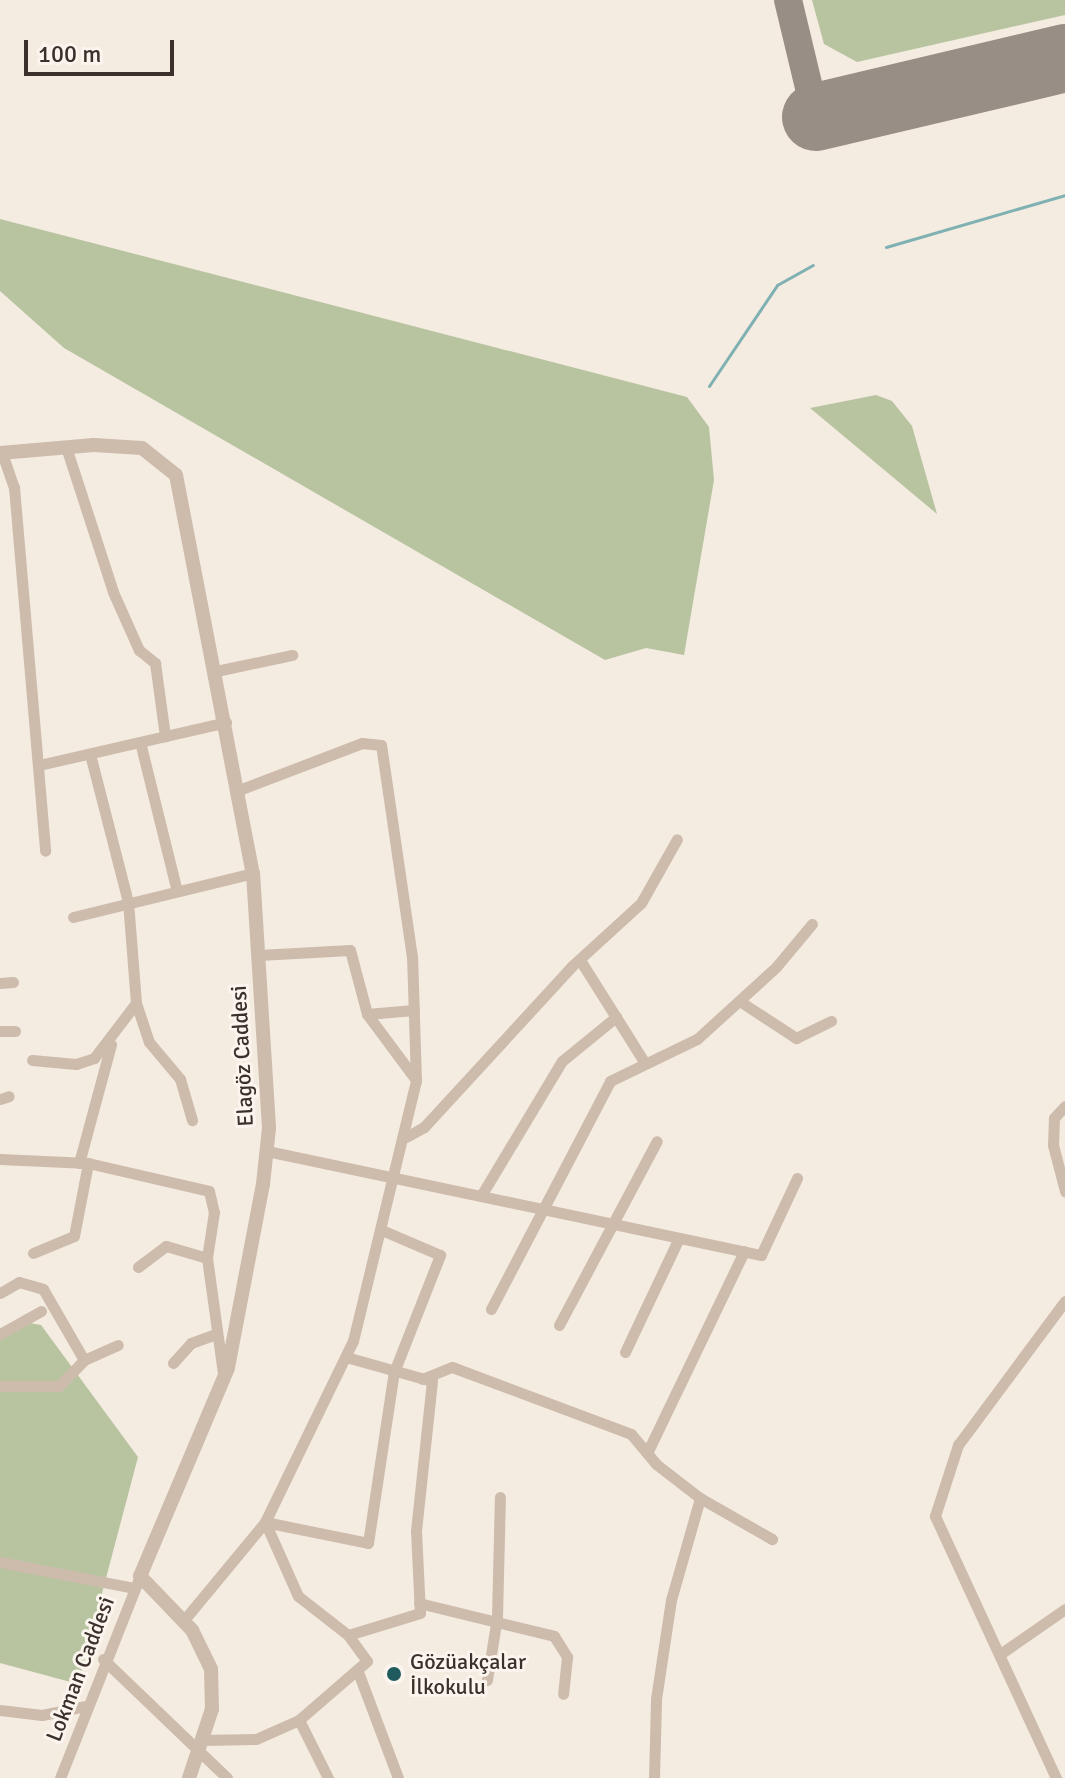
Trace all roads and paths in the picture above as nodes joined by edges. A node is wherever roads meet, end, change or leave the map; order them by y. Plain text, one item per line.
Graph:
1 (66, 447) junction
2 (1, 453) edge
3 (292, 655) dead end
4 (216, 671) junction
5 (226, 722) junction
6 (165, 736) junction
7 (140, 742) junction
8 (90, 754) junction
9 (39, 765) junction
10 (239, 790) junction
11 (677, 839) dead end
12 (45, 851) dead end
13 (253, 873) junction
14 (176, 887) junction
15 (128, 902) junction
16 (73, 917) dead end
17 (812, 924) dead end
18 (259, 955) junction
19 (580, 960) junction
20 (741, 1002) junction
21 (136, 1003) junction
22 (414, 1010) junction
23 (367, 1014) junction
24 (616, 1017) junction
25 (831, 1021) dead end
26 (0, 1031) edge
27 (15, 1031) dead end
28 (112, 1039) junction
29 (32, 1060) dead end
30 (643, 1060) junction
31 (416, 1081) junction
32 (1065, 1106) edge
33 (192, 1120) dead end
34 (406, 1137) junction
35 (657, 1141) dead end
36 (267, 1151) junction
37 (0, 1159) edge
38 (83, 1163) junction
39 (397, 1175) junction
40 (797, 1178) dead end
41 (1065, 1191) edge
42 (482, 1194) junction
43 (541, 1207) junction
44 (611, 1223) junction
45 (384, 1231) junction
46 (679, 1238) junction
47 (744, 1251) junction
48 (33, 1253) dead end
49 (207, 1258) junction
50 (138, 1267) dead end
51 (0, 1293) edge
52 (1065, 1301) edge
53 (491, 1309) dead end
54 (41, 1311) dead end
55 (559, 1325) dead end
56 (0, 1334) edge
57 (216, 1334) junction
58 (118, 1345) dead end
59 (625, 1352) dead end
60 (346, 1357) junction
61 (84, 1360) junction
62 (173, 1363) dead end
63 (394, 1372) junction
64 (422, 1379) junction
65 (224, 1380) junction
66 (0, 1386) edge
67 (647, 1453) junction
68 (500, 1497) dead end
69 (700, 1498) junction
70 (265, 1522) junction
71 (772, 1539) dead end
72 (0, 1562) edge
73 (137, 1582) junction
74 (419, 1603) junction
75 (1065, 1609) edge
76 (497, 1617) junction
77 (184, 1620) junction
78 (348, 1635) junction
79 (1003, 1652) junction
80 (103, 1659) junction
81 (358, 1672) junction
82 (487, 1680) dead end
83 (563, 1694) dead end
84 (86, 1706) junction
85 (0, 1710) edge
86 (299, 1720) junction
87 (200, 1744) junction
88 (60, 1778) edge
89 (189, 1778) edge
90 (227, 1778) edge
91 (328, 1778) edge
92 (398, 1778) edge
93 (654, 1778) edge
94 (1056, 1778) edge

1 - 2 street, Elagöz Caddesi
1 - 4 street, Elagöz Caddesi
1 - 6 street
2 - 9 street
3 - 4 street
4 - 5 street, Elagöz Caddesi
5 - 6 street
5 - 10 street, Elagöz Caddesi
6 - 7 street
7 - 8 street
7 - 14 street
8 - 9 street
8 - 15 street
9 - 12 street
10 - 13 street, Elagöz Caddesi
10 - 22 street
11 - 19 street
13 - 14 street
13 - 18 street, Elagöz Caddesi
14 - 15 street
15 - 16 street
15 - 21 street
17 - 20 street
18 - 23 street
18 - 36 street, Elagöz Caddesi
19 - 24 street
19 - 34 street
20 - 25 street
20 - 30 street
21 - 28 street
21 - 33 street
22 - 23 street
22 - 31 street
23 - 31 street
24 - 30 street
24 - 42 street
26 - 27 street
28 - 29 street
28 - 38 street
30 - 43 street
31 - 34 street
32 - 41 street
34 - 39 street
35 - 44 street
36 - 39 street
36 - 65 street, Elagöz Caddesi
37 - 38 street
38 - 48 street
38 - 49 street
39 - 42 street
39 - 45 street
40 - 47 street
42 - 43 street
43 - 44 street
43 - 53 street
44 - 46 street
44 - 55 street
45 - 60 street
45 - 63 street
46 - 47 street
46 - 59 street
47 - 67 street
49 - 50 street
49 - 57 street
51 - 61 street
52 - 79 street
54 - 56 street
57 - 62 street
57 - 65 street
58 - 61 street
60 - 63 street
60 - 70 street
61 - 66 street
63 - 64 street
63 - 70 street
64 - 67 street
64 - 74 street
65 - 73 street, Elagöz Caddesi
67 - 69 street
68 - 76 street
69 - 71 street
69 - 93 street
70 - 77 street
70 - 78 street
72 - 73 street
73 - 77 street
73 - 80 street, Lokman Caddesi
74 - 76 street
74 - 78 street
75 - 79 street
76 - 82 street
76 - 83 street
77 - 87 street
78 - 81 street
79 - 94 street
80 - 84 street, Lokman Caddesi
80 - 87 street
81 - 86 street
81 - 92 street
84 - 85 street
84 - 88 street, Lokman Caddesi
86 - 87 street
86 - 91 street
87 - 89 street
87 - 90 street

